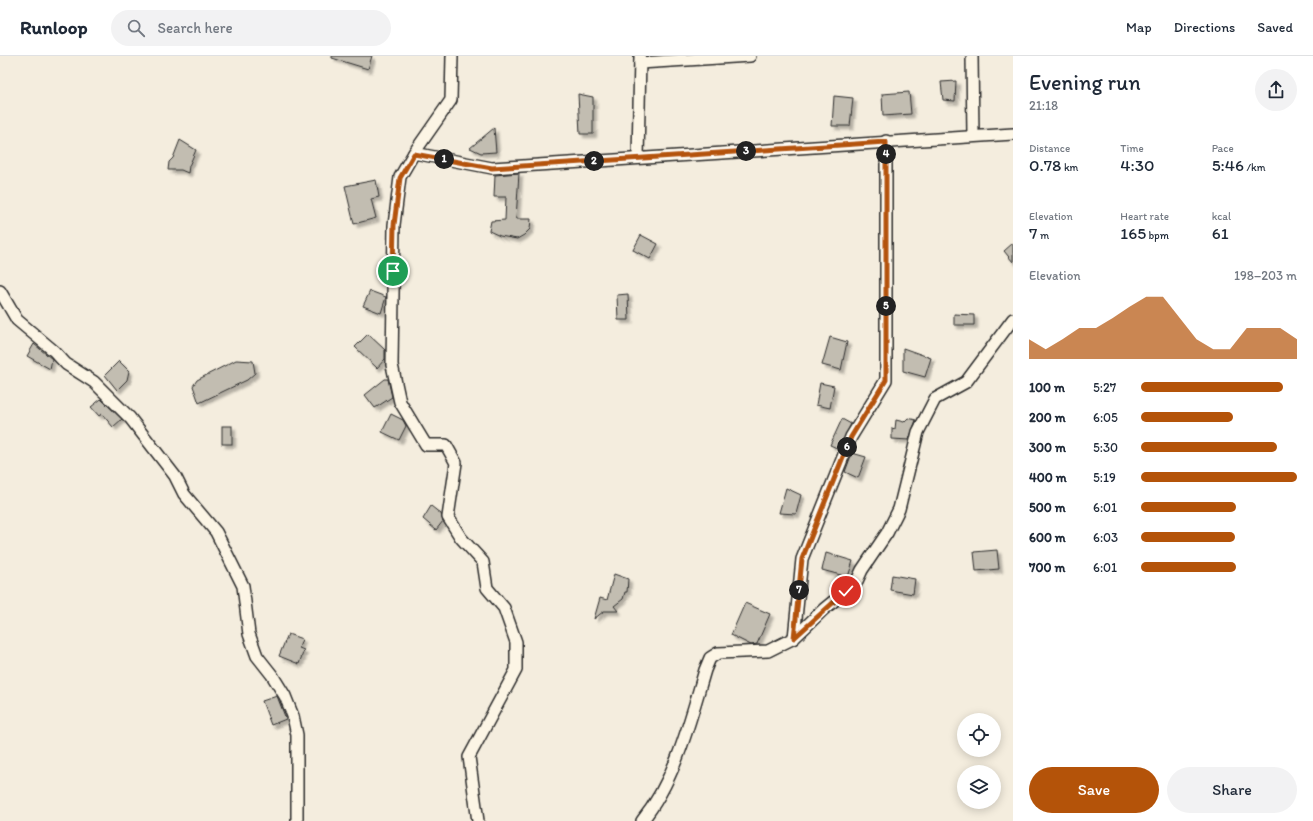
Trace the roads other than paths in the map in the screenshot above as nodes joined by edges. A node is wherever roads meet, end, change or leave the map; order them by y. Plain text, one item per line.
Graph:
1 (452, 56) edge
2 (750, 56) edge
3 (972, 56) edge
4 (640, 60) edge
5 (1013, 134) edge
6 (973, 136) junction
7 (886, 142) junction
8 (414, 154) junction
9 (638, 158) junction
10 (0, 291) edge
11 (1013, 319) edge
12 (794, 638) junction
13 (297, 821) edge
14 (478, 821) edge
15 (642, 821) edge

1 - 8 street
2 - 4 street
3 - 6 street
4 - 9 street
5 - 6 street
6 - 7 street
7 - 9 street
7 - 12 street
8 - 9 street
8 - 14 street
10 - 13 street
11 - 12 street
12 - 15 street

